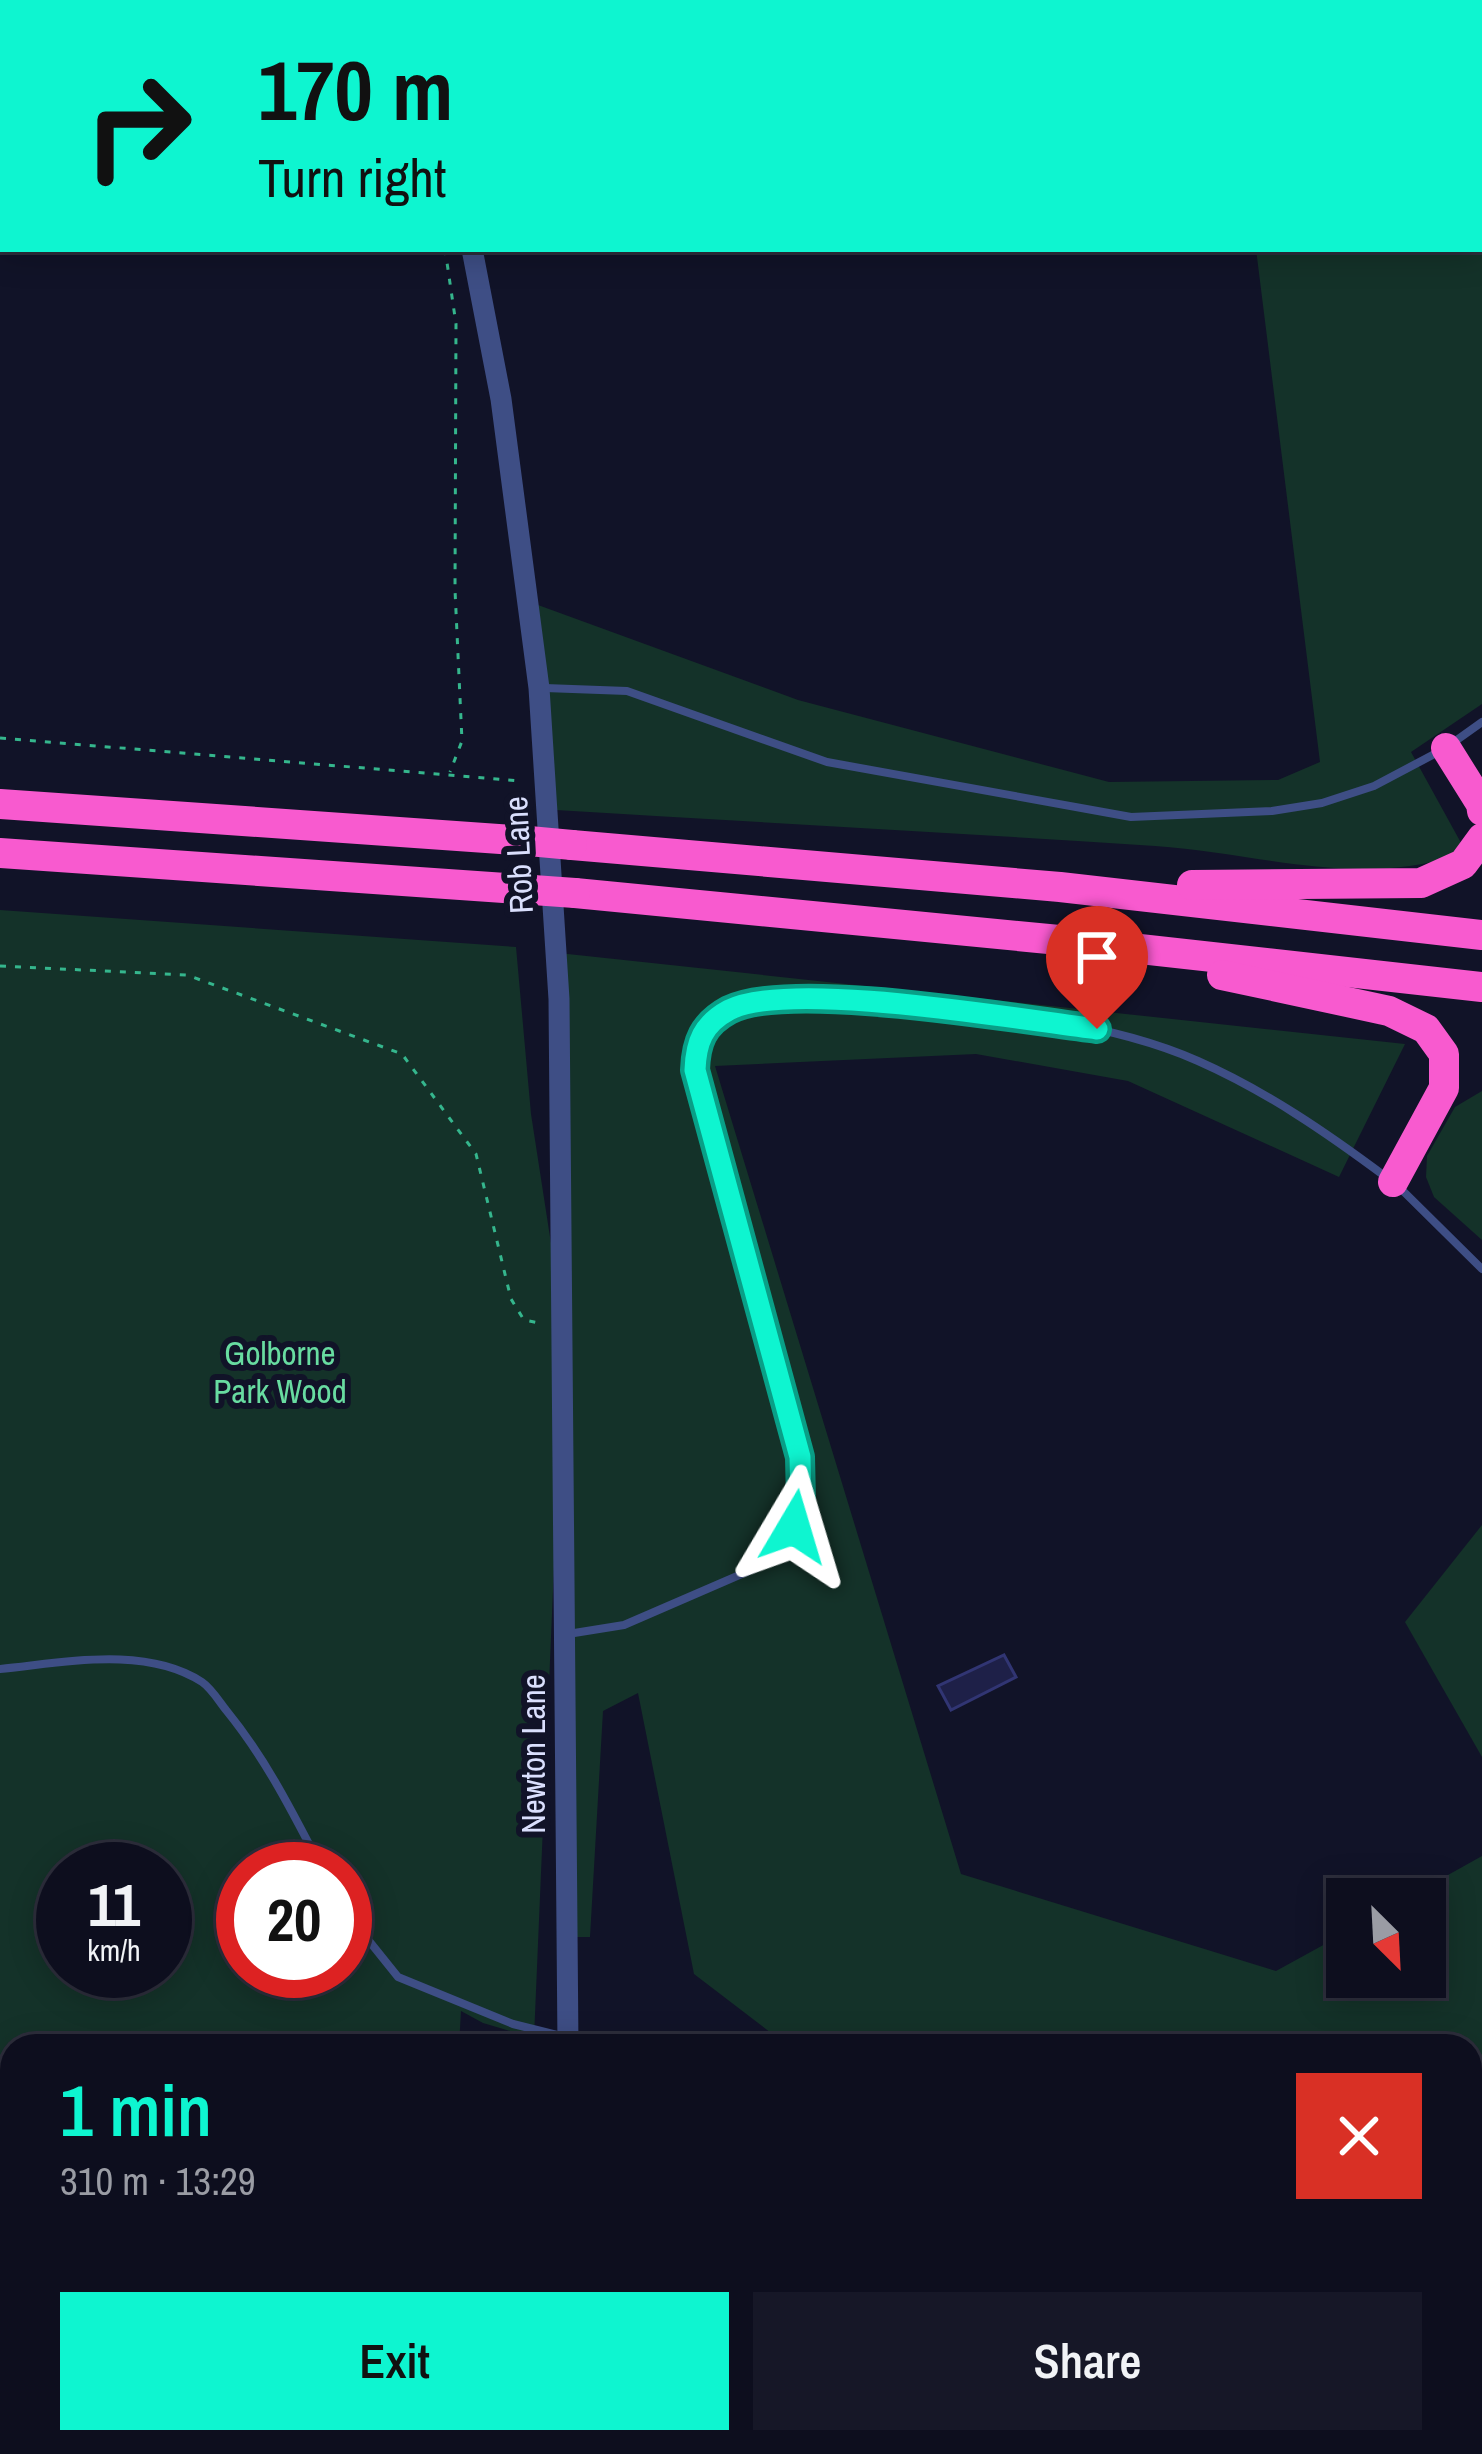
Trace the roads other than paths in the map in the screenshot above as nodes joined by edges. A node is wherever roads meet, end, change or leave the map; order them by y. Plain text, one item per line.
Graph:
1 (473, 252) edge
2 (539, 688) junction
3 (1482, 722) edge
4 (1446, 748) junction
5 (0, 804) edge
6 (1482, 812) edge
7 (1482, 838) edge
8 (0, 853) edge
9 (1060, 887) junction
10 (1482, 935) edge
11 (1059, 940) junction
12 (1482, 987) edge
13 (1393, 1182) junction
14 (1482, 1269) edge
15 (564, 1462) joint
16 (566, 1635) junction
17 (0, 1670) edge
18 (309, 1842) edge
19 (372, 1945) edge
20 (543, 2034) edge
21 (567, 2034) edge

1 - 2 street, Rob Lane
2 - 4 lane
2 - 15 street, Rob Lane
3 - 4 lane
4 - 6 highway
5 - 9 highway, bridge
7 - 9 highway
8 - 11 highway, bridge
9 - 10 highway
11 - 12 highway
11 - 13 highway
13 - 14 lane
13 - 16 lane
15 - 16 street, Newton Lane
16 - 21 street, Newton Lane
17 - 18 lane
19 - 20 lane

